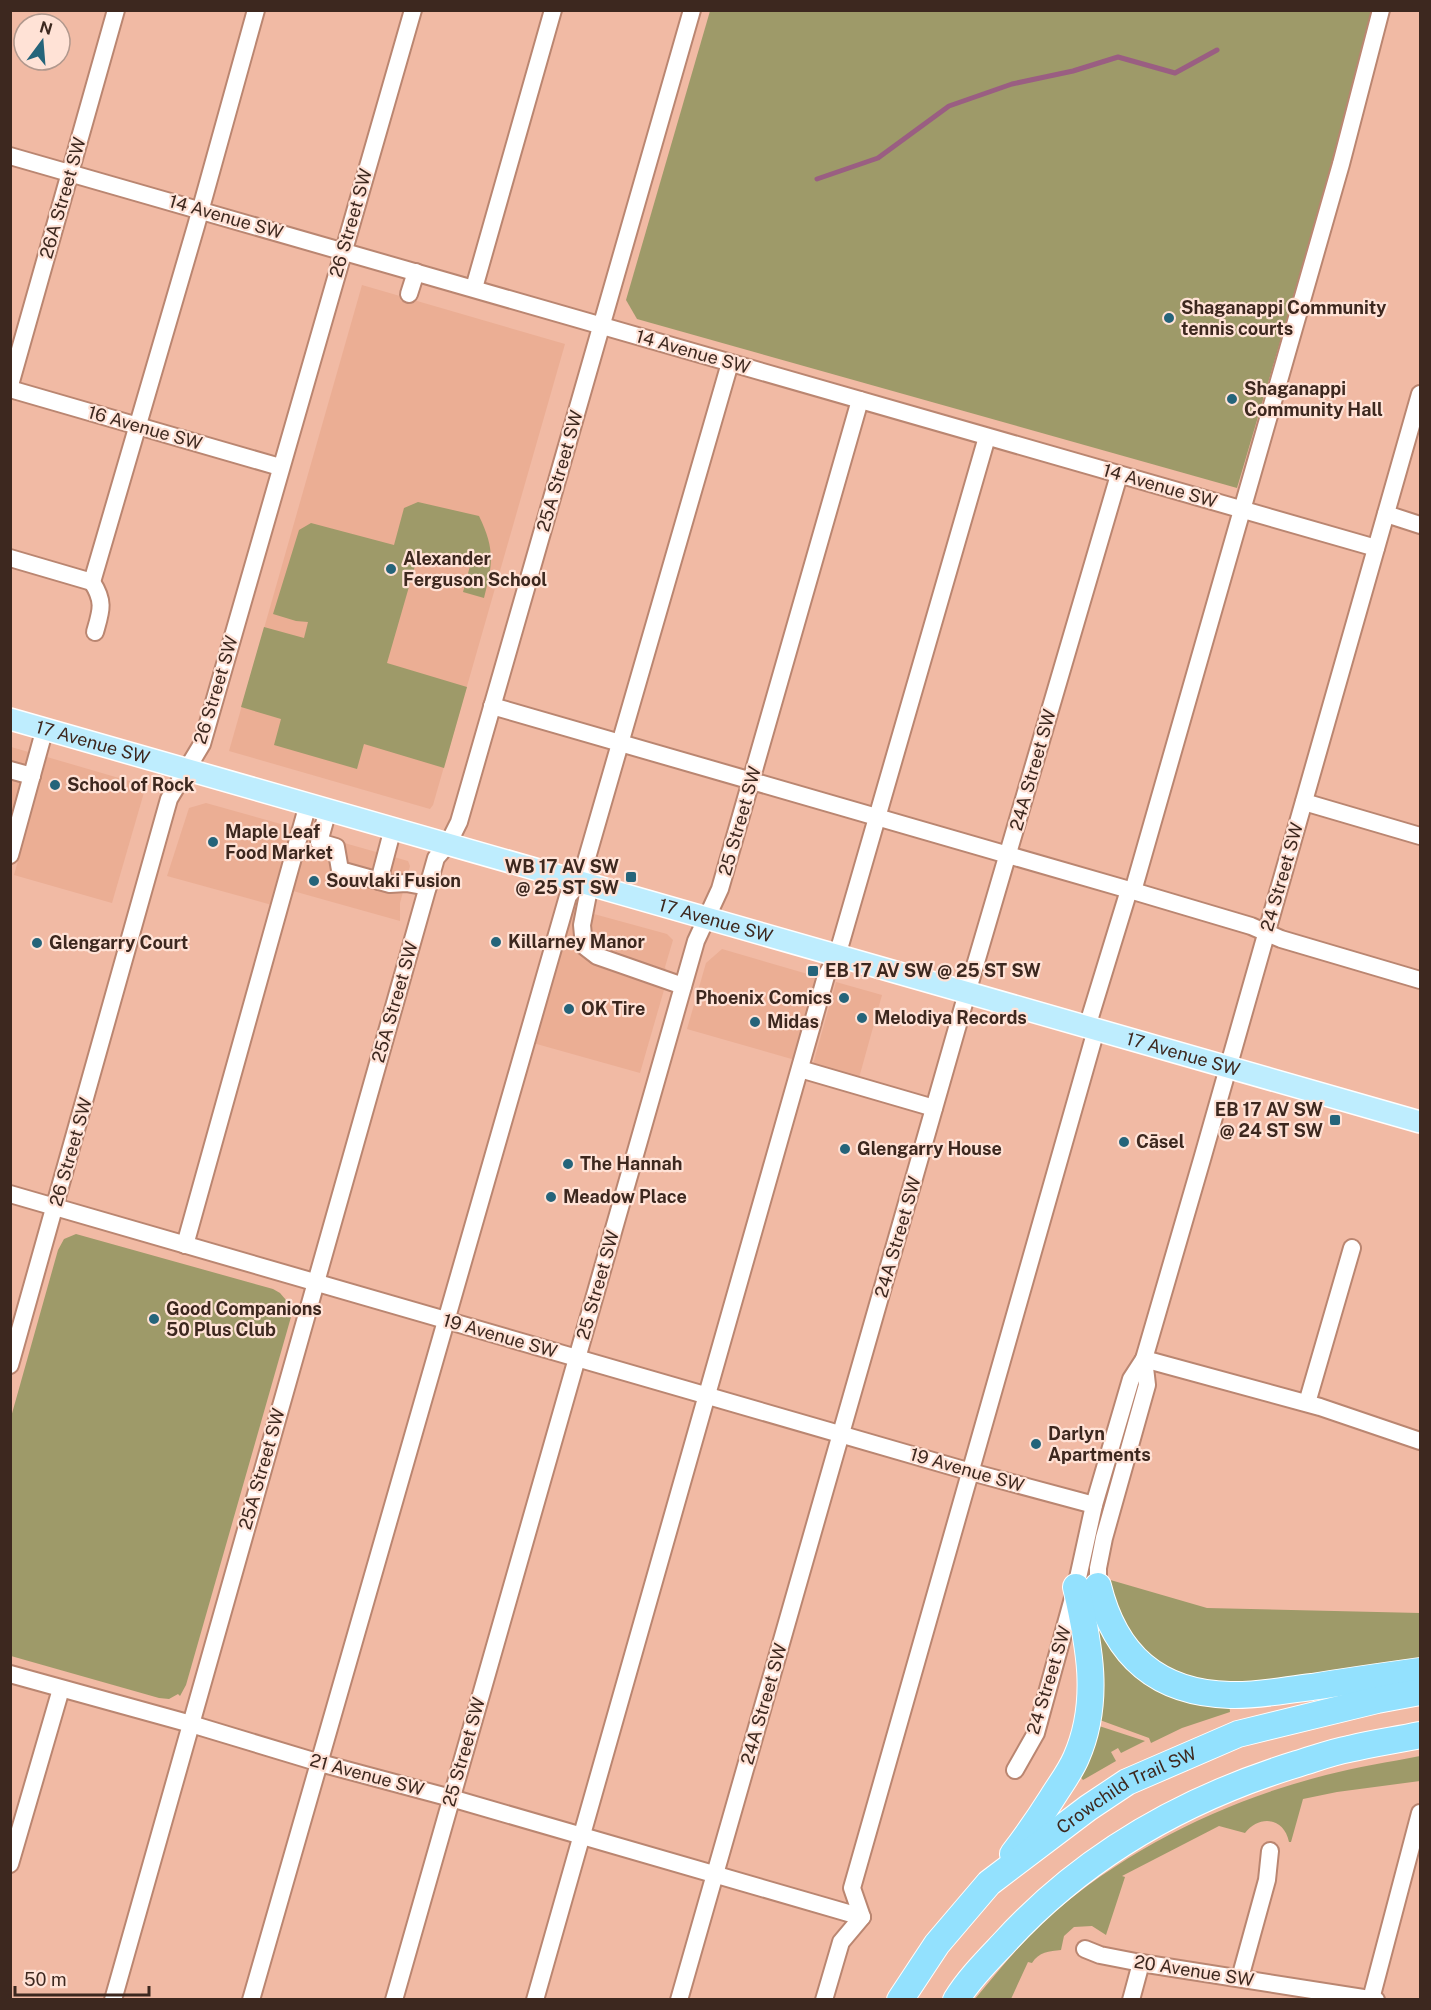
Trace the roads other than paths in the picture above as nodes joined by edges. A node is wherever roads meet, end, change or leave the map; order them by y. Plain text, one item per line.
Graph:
1 (116, 10) edge
2 (256, 10) edge
3 (412, 10) edge
4 (552, 10) edge
5 (692, 10) edge
6 (1381, 10) edge
7 (10, 156) edge
8 (70, 173) junction
9 (201, 210) junction
10 (343, 252) junction
11 (416, 272) junction
12 (474, 288) junction
13 (409, 294) dead end
14 (602, 325) junction
15 (730, 363) junction
16 (10, 387) edge
17 (1420, 394) edge
18 (860, 400) junction
19 (139, 426) junction
20 (987, 437) junction
21 (280, 467) junction
22 (1119, 475) junction
23 (1243, 510) junction
24 (1386, 514) junction
25 (1420, 525) edge
26 (1376, 548) junction
27 (10, 558) edge
28 (92, 582) junction
29 (95, 632) dead end
30 (492, 706) junction
31 (12, 724) edge
32 (45, 728) junction
33 (620, 744) junction
34 (188, 769) junction
35 (10, 770) edge
36 (32, 776) junction
37 (751, 782) junction
38 (1304, 802) junction
39 (318, 807) junction
40 (876, 818) junction
41 (393, 828) junction
42 (1420, 836) edge
43 (448, 844) junction
44 (1008, 854) junction
45 (10, 855) edge
46 (379, 881) junction
47 (585, 883) junction
48 (428, 887) junction
49 (1131, 890) junction
50 (708, 918) junction
51 (1266, 934) junction
52 (837, 956) junction
53 (1420, 980) edge
54 (683, 986) junction
55 (967, 993) junction
56 (1092, 1028) junction
57 (1230, 1067) junction
58 (800, 1070) junction
59 (934, 1108) junction
60 (1420, 1122) edge
61 (10, 1194) edge
62 (56, 1207) junction
63 (184, 1245) junction
64 (1352, 1248) dead end
65 (315, 1282) junction
66 (447, 1321) junction
67 (577, 1358) junction
68 (1144, 1359) junction
69 (10, 1365) edge
70 (707, 1395) junction
71 (1307, 1403) junction
72 (841, 1435) junction
73 (1420, 1441) edge
74 (971, 1472) junction
75 (1094, 1506) junction
76 (1087, 1586) junction
77 (1420, 1671) edge
78 (10, 1674) edge
79 (61, 1689) junction
80 (1420, 1692) edge
81 (191, 1724) junction
82 (1420, 1735) edge
83 (320, 1762) junction
84 (1015, 1770) dead end
85 (451, 1798) junction
86 (1420, 1813) edge
87 (581, 1836) junction
88 (1270, 1851) dead end
89 (10, 1864) edge
90 (715, 1874) junction
91 (989, 1883) junction
92 (862, 1917) junction
93 (1085, 1949) dead end
94 (1141, 1963) junction
95 (1240, 1978) junction
96 (1304, 1994) edge
97 (1371, 1999) edge
98 (112, 2000) edge
99 (251, 2000) edge
100 (394, 2000) edge
101 (535, 2000) edge
102 (679, 2000) edge
103 (824, 2000) edge
104 (900, 2000) edge
105 (956, 2000) edge
106 (1131, 2000) edge
107 (1376, 2000) edge

1 - 8 street, 26A Street SW
2 - 9 street
3 - 10 street, 26 Street SW
4 - 12 street
5 - 14 street, 25A Street SW
6 - 23 street
7 - 8 street, 14 Avenue SW
8 - 9 street, 14 Avenue SW
8 - 16 street, 26A Street SW
9 - 10 street, 14 Avenue SW
9 - 19 street
10 - 11 street, 14 Avenue SW
10 - 21 street, 26 Street SW
11 - 12 street, 14 Avenue SW
11 - 13 street
12 - 14 street, 14 Avenue SW
14 - 15 street, 14 Avenue SW
14 - 30 street, 25A Street SW
15 - 18 street, 14 Avenue SW
15 - 33 street
16 - 19 street, 16 Avenue SW
17 - 24 street, 24 Street SW
18 - 20 street, 14 Avenue SW
18 - 37 street, 25 Street SW
19 - 21 street, 16 Avenue SW
19 - 28 street
20 - 22 street, 14 Avenue SW
20 - 40 street
21 - 34 street, 26 Street SW
22 - 23 street, 14 Avenue SW
22 - 44 street, 24A Street SW
23 - 26 street, 14 Avenue SW
23 - 49 street
24 - 25 street
24 - 26 street, 24 Street SW
26 - 38 street, 24 Street SW
27 - 28 street
28 - 29 street
30 - 33 street
30 - 43 street, 25A Street SW
31 - 32 main road, 17 Avenue SW
32 - 34 main road, 17 Avenue SW
32 - 36 street
33 - 37 street
33 - 47 street
34 - 39 main road, 17 Avenue SW
34 - 62 street, 26 Street SW
35 - 36 street
36 - 45 street
37 - 40 street
37 - 50 street, 25 Street SW
38 - 42 street
38 - 51 street, 24 Street SW
39 - 41 main road, 17 Avenue SW
39 - 46 street
39 - 63 street
40 - 44 street
40 - 52 street
41 - 43 main road, 17 Avenue SW
41 - 46 street
43 - 47 main road, 17 Avenue SW
43 - 48 street, 25A Street SW
44 - 49 street
44 - 55 street, 24A Street SW
46 - 48 street
47 - 50 main road, 17 Avenue SW
47 - 54 street
47 - 66 street
48 - 65 street, 25A Street SW
49 - 51 street
49 - 56 street
50 - 52 main road, 17 Avenue SW
50 - 54 street, 25 Street SW
51 - 53 street
51 - 57 street, 24 Street SW
52 - 55 main road, 17 Avenue SW
52 - 58 street
54 - 67 street, 25 Street SW
55 - 56 main road, 17 Avenue SW
55 - 59 street, 24A Street SW
56 - 57 main road, 17 Avenue SW
56 - 74 street
57 - 60 main road, 17 Avenue SW
57 - 68 street, 24 Street SW
58 - 59 street
58 - 70 street
59 - 72 street, 24A Street SW
61 - 62 street, 19 Avenue SW
62 - 63 street, 19 Avenue SW
62 - 69 street, 26 Street SW
63 - 65 street, 19 Avenue SW
64 - 71 street
65 - 66 street, 19 Avenue SW
65 - 81 street, 25A Street SW
66 - 67 street, 19 Avenue SW
66 - 83 street
67 - 70 street, 19 Avenue SW
67 - 85 street, 25 Street SW
68 - 71 street
68 - 75 street, 24 Street SW
68 - 76 street, 24 Street SW
70 - 72 street, 19 Avenue SW
70 - 87 street
71 - 73 street
72 - 74 street, 19 Avenue SW
72 - 90 street, 24A Street SW
74 - 75 street, 19 Avenue SW
74 - 92 street
75 - 76 street, 24 Street SW
76 - 77 highway
76 - 84 street, 24 Street SW
76 - 91 highway
78 - 79 street, 21 Avenue SW
79 - 81 street, 21 Avenue SW
79 - 89 street
80 - 91 highway, Crowchild Trail SW
81 - 83 street, 21 Avenue SW
81 - 98 street, 25A Street SW
82 - 105 highway
83 - 85 street, 21 Avenue SW
83 - 99 street
85 - 87 street, 21 Avenue SW
85 - 100 street, 25 Street SW
86 - 97 street
87 - 90 street, 21 Avenue SW
87 - 101 street
88 - 95 street
90 - 92 street, 21 Avenue SW
90 - 102 street, 24A Street SW
91 - 104 highway, Crowchild Trail SW
92 - 103 street
93 - 94 street, 20 Avenue SW
94 - 95 street, 20 Avenue SW
94 - 106 street
95 - 96 street, 20 Avenue SW
96 - 97 street, 20 Avenue SW
97 - 107 street, 20 Avenue SW

